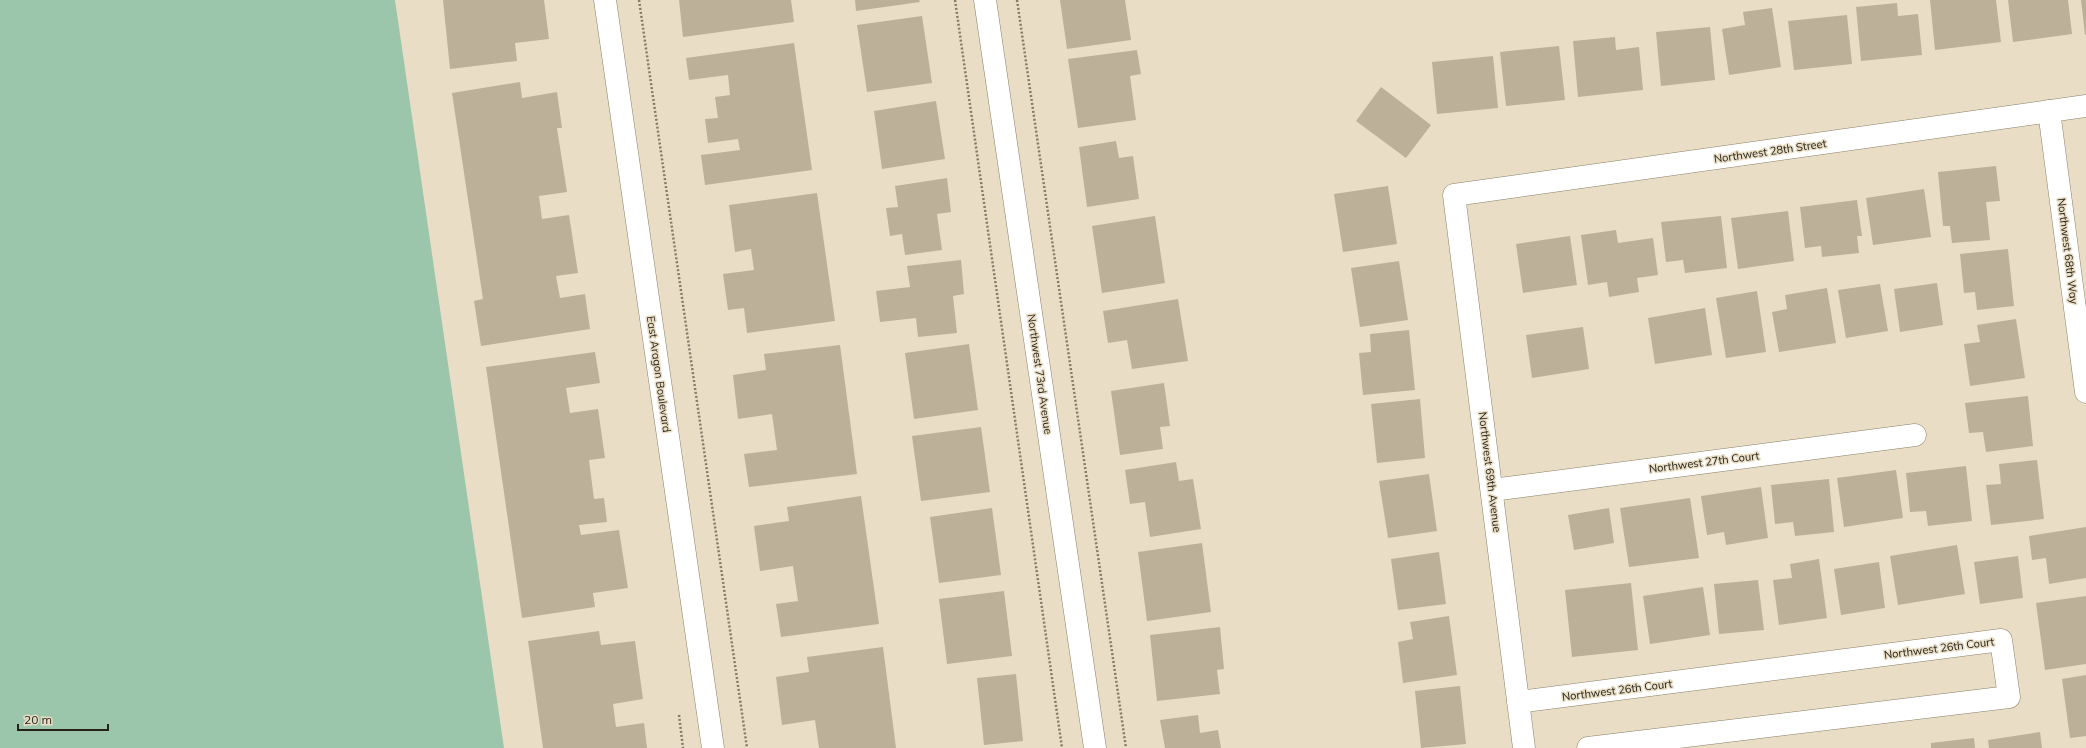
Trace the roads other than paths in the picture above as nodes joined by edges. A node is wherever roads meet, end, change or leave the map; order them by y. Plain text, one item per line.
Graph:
1 (605, 0) edge
2 (985, 0) edge
3 (2086, 106) edge
4 (2049, 111) junction
5 (1454, 195) joint
6 (2086, 392) edge
7 (1915, 435) dead end
8 (1492, 490) junction
9 (1518, 702) junction
10 (713, 748) edge
11 (1095, 748) edge
12 (1524, 748) edge
13 (1588, 748) edge

1 - 10 street, East Aragon Boulevard
2 - 11 street, Northwest 73rd Avenue
3 - 4 street, Northwest 28th Street
4 - 5 street, Northwest 28th Street
4 - 6 street, Northwest 68th Way
5 - 8 street, Northwest 69th Avenue
7 - 8 street, Northwest 27th Court
8 - 9 street, Northwest 69th Avenue
9 - 12 street, Northwest 69th Avenue
9 - 13 street, Northwest 26th Court

